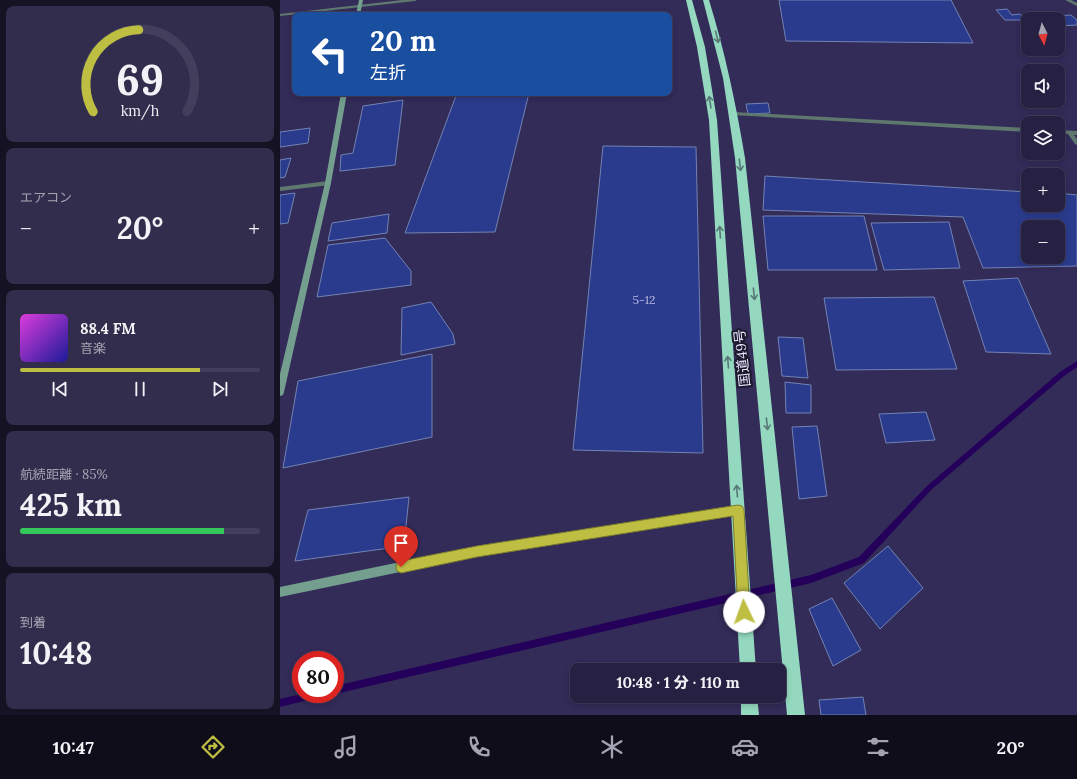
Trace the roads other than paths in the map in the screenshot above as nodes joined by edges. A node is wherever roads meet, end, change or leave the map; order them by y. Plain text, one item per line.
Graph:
1 (361, 0) edge
2 (415, 0) edge
3 (689, 0) edge
4 (706, 0) edge
5 (1067, 0) edge
6 (1077, 5) edge
7 (360, 6) junction
8 (307, 12) edge
9 (359, 12) edge
10 (292, 14) edge
11 (280, 15) edge
12 (343, 96) edge
13 (734, 114) junction
14 (1021, 130) edge
15 (1065, 133) edge
16 (1070, 133) junction
17 (1077, 133) edge
18 (1077, 143) edge
19 (328, 183) junction
20 (280, 189) edge
21 (280, 392) edge
22 (738, 510) junction
23 (280, 592) edge
24 (748, 663) edge
25 (749, 703) edge
26 (750, 715) edge
27 (796, 715) edge

1 - 7 street
2 - 7 street
22 -> 3 highway, 国道49号
4 -> 13 highway, 国道49号
5 - 6 street
7 - 8 street
7 - 9 street
10 - 11 street
12 - 19 street
13 - 14 street
13 -> 27 highway, 国道49号
15 - 16 street
16 - 17 street
16 - 18 street
19 - 20 street
19 - 21 street
22 - 23 street
22 - 24 highway, 国道49号
25 - 26 highway

